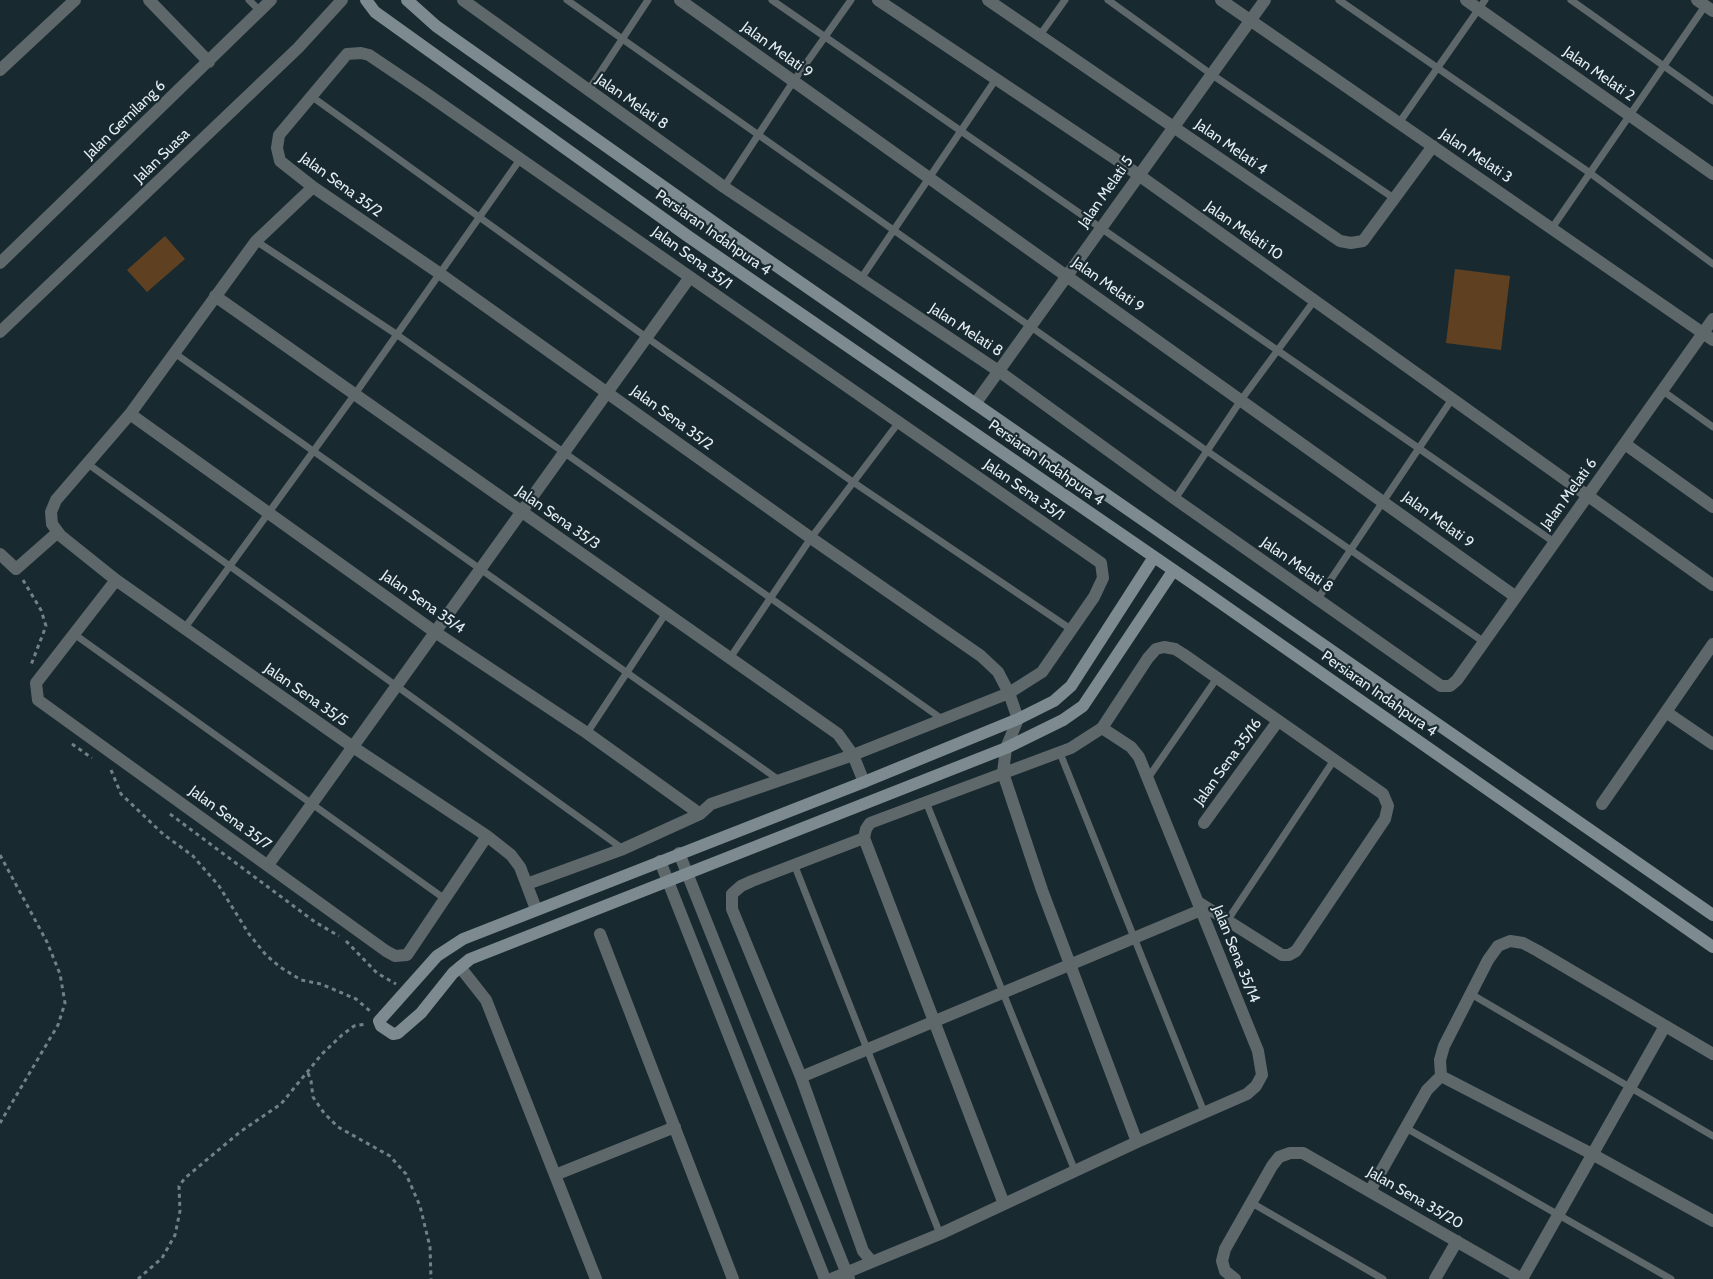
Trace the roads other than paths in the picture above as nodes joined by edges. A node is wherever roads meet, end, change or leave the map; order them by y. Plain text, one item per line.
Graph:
1 (75, 0) edge
2 (149, 0) edge
3 (249, 0) edge
4 (271, 0) edge
5 (342, 0) edge
6 (366, 0) edge
7 (407, 0) edge
8 (463, 0) edge
9 (567, 0) edge
10 (648, 0) edge
11 (680, 0) edge
12 (772, 0) edge
13 (851, 0) edge
14 (878, 0) edge
15 (988, 0) edge
16 (1065, 0) edge
17 (1108, 0) edge
18 (1221, 0) edge
19 (1265, 0) edge
20 (1339, 0) edge
21 (1466, 0) edge
22 (1571, 0) edge
23 (1482, 4) edge
24 (1705, 5) edge
25 (260, 11) junction
26 (1251, 21) junction
27 (1040, 35) junction
28 (824, 38) junction
29 (622, 39) junction
30 (209, 62) junction
31 (1662, 65) junction
32 (1436, 68) junction
33 (0, 70) edge
34 (1211, 74) junction
35 (996, 79) junction
36 (793, 82) junction
37 (587, 91) junction
38 (311, 96) junction
39 (1713, 101) edge
40 (1630, 116) junction
41 (1398, 123) junction
42 (1173, 127) junction
43 (960, 131) junction
44 (279, 135) joint
45 (758, 135) junction
46 (1433, 146) junction
47 (520, 158) junction
48 (1590, 173) junction
49 (1713, 174) edge
50 (1138, 175) junction
51 (928, 179) junction
52 (313, 187) junction
53 (724, 187) junction
54 (1395, 199) junction
55 (478, 216) junction
56 (1102, 226) junction
57 (1552, 228) junction
58 (893, 230) junction
59 (256, 241) junction
60 (0, 263) edge
61 (1713, 264) edge
62 (439, 273) junction
63 (1068, 276) junction
64 (690, 277) junction
65 (860, 280) junction
66 (215, 296) junction
67 (1314, 301) junction
68 (1713, 319) edge
69 (1032, 326) junction
70 (0, 332) edge
71 (396, 334) junction
72 (1708, 336) edge
73 (646, 337) junction
74 (1277, 351) junction
75 (173, 352) junction
76 (1000, 372) junction
77 (1663, 391) junction
78 (607, 392) junction
79 (355, 394) junction
80 (1452, 399) junction
81 (1241, 400) junction
82 (975, 404) junction
83 (130, 414) junction
84 (899, 422) junction
85 (1713, 426) edge
86 (1625, 444) junction
87 (1418, 449) junction
88 (313, 451) junction
89 (1207, 451) junction
90 (564, 452) junction
91 (88, 464) junction
92 (853, 482) junction
93 (1587, 495) junction
94 (1175, 499) junction
95 (1384, 501) junction
96 (1713, 507) edge
97 (269, 512) junction
98 (522, 512) junction
99 (58, 532) junction
100 (811, 538) junction
101 (1554, 542) junction
102 (1352, 549) junction
103 (0, 554) edge
104 (1154, 557) junction
105 (230, 566) junction
106 (480, 569) junction
107 (1173, 570) junction
108 (116, 580) junction
109 (1713, 585) edge
110 (771, 597) junction
111 (1516, 597) junction
112 (1317, 600) junction
113 (666, 613) junction
114 (184, 629) junction
115 (1072, 630) junction
116 (435, 632) junction
117 (74, 634) junction
118 (1484, 642) junction
119 (1713, 644) edge
120 (730, 658) junction
121 (627, 673) junction
122 (1217, 678) junction
123 (396, 686) junction
124 (1450, 686) joint
125 (1009, 693) junction
126 (1666, 712) junction
127 (1018, 719) junction
128 (942, 720) junction
129 (1278, 721) junction
130 (1102, 728) junction
131 (587, 733) junction
132 (1713, 744) edge
133 (353, 747) junction
134 (1006, 748) junction
135 (1060, 753) junction
136 (853, 755) junction
137 (1334, 760) junction
138 (1003, 773) junction
139 (1147, 778) junction
140 (780, 781) junction
141 (864, 782) junction
142 (926, 802) junction
143 (1602, 804) dead end
144 (312, 805) junction
145 (700, 814) junction
146 (1204, 823) dead end
147 (487, 836) junction
148 (864, 838) junction
149 (622, 849) junction
150 (679, 853) junction
151 (660, 861) junction
152 (794, 864) junction
153 (268, 865) junction
154 (688, 874) junction
155 (669, 882) junction
156 (527, 884) junction
157 (445, 899) junction
158 (1199, 906) junction
159 (536, 909) junction
160 (1713, 914) edge
161 (1227, 921) junction
162 (600, 934) dead end
163 (1134, 937) junction
164 (1713, 947) edge
165 (1070, 963) junction
166 (460, 968) junction
167 (1001, 992) junction
168 (1471, 994) junction
169 (934, 1021) junction
170 (1666, 1026) junction
171 (866, 1050) junction
172 (1713, 1054) edge
173 (1441, 1076) junction
174 (800, 1077) junction
175 (1631, 1088) junction
176 (1204, 1112) junction
177 (675, 1127) junction
178 (1406, 1128) junction
179 (1713, 1136) edge
180 (1137, 1142) junction
181 (1592, 1154) junction
182 (1075, 1171) junction
183 (555, 1175) junction
184 (1370, 1191) junction
185 (1252, 1203) junction
186 (1004, 1204) junction
187 (1558, 1216) junction
188 (1713, 1222) edge
189 (940, 1234) junction
190 (1457, 1241) junction
191 (872, 1262) junction
192 (848, 1276) edge
193 (596, 1279) edge
194 (733, 1279) edge
195 (825, 1279) edge
196 (832, 1279) edge
197 (1234, 1279) edge
198 (1383, 1279) edge
199 (1435, 1279) edge
200 (1522, 1279) edge
201 (1670, 1279) edge

1 - 33 street
2 - 30 street
3 - 25 lane
4 - 25 street, Jalan Gemilang 6
5 - 70 street, Jalan Suasa
6 - 104 street, Persiaran Indahpura 4
7 - 82 street, Persiaran Indahpura 4
8 - 37 street, Jalan Melati 8
9 - 29 lane
10 - 29 lane
11 - 36 street, Jalan Melati 9
12 - 28 lane
13 - 28 lane
14 - 35 street, Jalan Melati 10
15 - 27 street, Jalan Melati 4
16 - 27 lane
17 - 34 lane
18 - 26 street, Jalan Melati 3
19 - 26 street, Jalan Melati 5
20 - 32 lane
21 - 23 street, Jalan Melati 2
22 - 31 lane
23 - 32 lane
23 - 40 street, Jalan Melati 2
24 - 31 lane
25 - 30 street, Jalan Gemilang 6
26 - 34 street, Jalan Melati 5
26 - 41 street, Jalan Melati 3
27 - 42 street, Jalan Melati 4
28 - 36 lane
28 - 43 lane
29 - 37 lane
29 - 45 lane
30 - 60 street, Jalan Gemilang 6
31 - 39 lane
31 - 40 lane
32 - 41 lane
32 - 48 lane
34 - 42 street, Jalan Melati 5
34 - 54 lane
35 - 43 lane
35 - 50 street, Jalan Melati 10
36 - 45 lane
36 - 51 street, Jalan Melati 9
37 - 53 street, Jalan Melati 8
38 - 44 street, Jalan Sena 35/1
38 - 47 street, Jalan Sena 35/1
38 - 55 lane
40 - 48 lane
40 - 49 street, Jalan Melati 2
41 - 46 street, Jalan Melati 3
42 - 50 street, Jalan Melati 5
42 - 54 street, Jalan Melati 4
43 - 51 lane
43 - 56 lane
44 - 52 street, Jalan Sena 35/2
45 - 53 lane
45 - 58 lane
46 - 54 street, Jalan Melati 4
46 - 57 street, Jalan Melati 3
47 - 55 lane
47 - 64 street, Jalan Sena 35/1
48 - 57 lane
48 - 61 lane
50 - 56 street, Jalan Melati 5
50 - 67 street, Jalan Melati 10
51 - 58 lane
51 - 63 street, Jalan Melati 9
52 - 59 street
52 - 62 street, Jalan Sena 35/2
53 - 65 street, Jalan Melati 8
55 - 62 lane
55 - 73 lane
56 - 63 street, Jalan Melati 5
56 - 74 lane
57 - 72 street, Jalan Melati 3
58 - 65 lane
58 - 69 lane
59 - 66 street
59 - 71 lane
62 - 71 lane
62 - 78 street, Jalan Sena 35/2
63 - 69 street, Jalan Melati 5
63 - 81 street, Jalan Melati 9
64 - 73 street
64 - 84 street, Jalan Sena 35/1
65 - 76 street, Jalan Melati 8
66 - 75 street
66 - 79 street, Jalan Sena 35/3
67 - 74 lane
67 - 80 street, Jalan Melati 10
68 - 72 street, Jalan Melati 6
69 - 76 street, Jalan Melati 5
69 - 89 lane
71 - 79 lane
71 - 90 lane
72 - 77 street, Jalan Melati 6
73 - 78 street
73 - 92 lane
74 - 81 lane
74 - 87 lane
75 - 83 street
75 - 88 lane
76 - 82 street, Jalan Melati 5
76 - 94 street, Jalan Melati 8
77 - 85 lane
77 - 86 street, Jalan Melati 6
78 - 90 street
78 - 100 street, Jalan Sena 35/2
79 - 88 lane
79 - 98 street, Jalan Sena 35/3
80 - 87 lane
80 - 93 street, Jalan Melati 10
81 - 89 lane
81 - 95 street, Jalan Melati 9
82 - 160 street, Persiaran Indahpura 4
83 - 91 street
83 - 97 street, Jalan Sena 35/4
84 - 92 lane
84 - 115 street, Jalan Sena 35/1
86 - 93 street, Jalan Melati 6
86 - 96 street
87 - 95 lane
87 - 101 lane
88 - 97 lane
88 - 106 lane
89 - 94 lane
89 - 102 lane
90 - 98 street
90 - 110 lane
91 - 99 street
91 - 105 lane
92 - 100 lane
92 - 115 lane
93 - 101 street, Jalan Melati 6
93 - 109 street, Jalan Melati 10
94 - 112 street, Jalan Melati 8
95 - 102 lane
95 - 111 street, Jalan Melati 9
97 - 105 lane
97 - 116 street, Jalan Sena 35/4
98 - 106 street
98 - 113 street, Jalan Sena 35/3
99 - 103 street
99 - 108 street, Jalan Sena 35/5
100 - 110 lane
100 - 125 street, Jalan Sena 35/2
101 - 111 street, Jalan Melati 6
102 - 112 lane
102 - 118 lane
104 - 107 street, Persiaran Indahpura 4
104 - 127 street
105 - 114 lane
105 - 123 lane
106 - 116 street
106 - 121 lane
107 - 134 street
107 - 164 street, Persiaran Indahpura 4
108 - 114 street, Jalan Sena 35/5
108 - 117 street, Jalan Sena 35/7
110 - 120 lane
110 - 128 lane
111 - 118 street, Jalan Melati 6
112 - 124 street, Jalan Melati 8
113 - 120 street, Jalan Sena 35/3
113 - 121 lane
114 - 133 street, Jalan Sena 35/5
115 - 125 street
116 - 123 street
116 - 131 street, Jalan Sena 35/4
117 - 144 lane
117 - 153 street, Jalan Sena 35/7
118 - 124 street, Jalan Melati 6
119 - 126 street
120 - 136 street, Jalan Sena 35/3
121 - 131 lane
121 - 140 lane
122 - 129 street
122 - 130 street
122 - 139 lane
123 - 133 street
123 - 149 lane
125 - 127 street, Jalan Sena 35/2
125 - 128 street
126 - 132 street
126 - 143 street
127 - 134 street
127 - 141 street
128 - 136 street
129 - 137 street
129 - 146 street, Jalan Sena 35/16
130 - 135 street
130 - 139 street, Jalan Sena 35/14
131 - 145 street, Jalan Sena 35/4
133 - 144 street
133 - 147 street, Jalan Sena 35/5
134 - 138 street
134 - 154 street
135 - 138 street
135 - 163 lane
136 - 140 street
136 - 141 street, Jalan Sena 35/3
137 - 161 lane
137 - 161 street
138 - 142 street
138 - 165 street
139 - 158 street, Jalan Sena 35/14
140 - 145 street
141 - 150 street
142 - 148 street
142 - 167 lane
144 - 153 street
144 - 157 lane
145 - 149 street
147 - 156 street, Jalan Sena 35/5
147 - 157 street, Jalan Sena 35/7
148 - 152 street
148 - 169 street
149 - 156 street
150 - 151 street
150 - 154 street
151 - 155 street
151 - 159 street
152 - 171 lane
152 - 174 street
153 - 157 street, Jalan Sena 35/7
154 - 155 street
154 - 192 street
155 - 166 street
155 - 195 street
156 - 159 street, Jalan Sena 35/5
158 - 161 street
158 - 163 street
158 - 176 street, Jalan Sena 35/14
159 - 166 street
162 - 177 street
163 - 165 street
163 - 176 lane
165 - 167 street
165 - 180 street
166 - 183 street
167 - 169 street
167 - 182 lane
168 - 170 street
168 - 173 street
168 - 175 lane
169 - 171 street
169 - 186 street
170 - 172 street
170 - 175 street
171 - 174 street
171 - 189 lane
173 - 178 street
173 - 181 street
174 - 191 street
175 - 179 lane
175 - 181 street
176 - 180 street, Jalan Sena 35/14
177 - 183 street
177 - 194 street
178 - 184 street
178 - 187 lane
180 - 182 street, Jalan Sena 35/14
181 - 187 street
181 - 188 street
182 - 186 street, Jalan Sena 35/14
183 - 193 street
184 - 185 street, Jalan Sena 35/20
184 - 190 street, Jalan Sena 35/20
185 - 197 street
185 - 198 lane
186 - 189 street, Jalan Sena 35/14
187 - 200 street
187 - 201 lane
189 - 191 street, Jalan Sena 35/14
190 - 199 street
190 - 200 street, Jalan Sena 35/20
191 - 192 street, Jalan Sena 35/14
192 - 196 street, Jalan Sena 35/14

